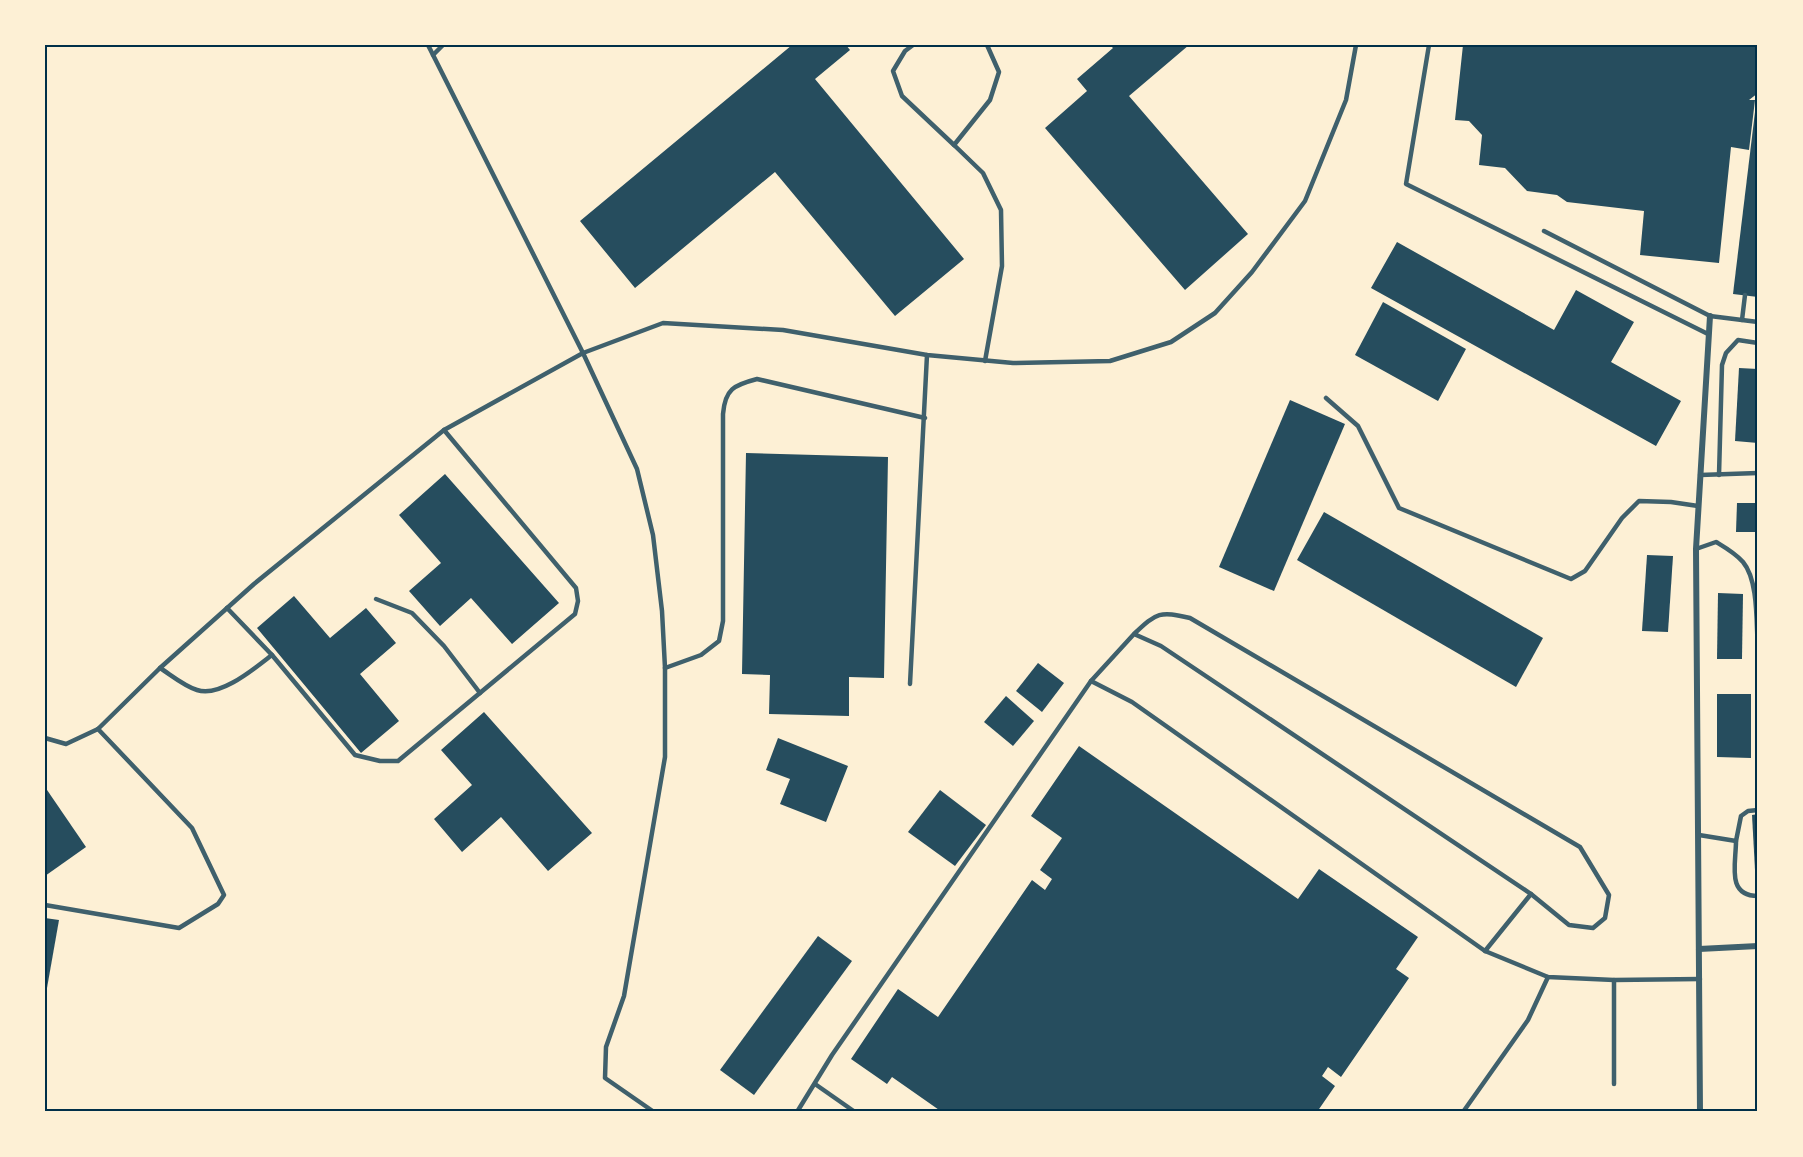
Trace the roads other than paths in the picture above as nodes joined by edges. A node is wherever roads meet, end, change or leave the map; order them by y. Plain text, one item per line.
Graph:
1 (428, 45) edge
2 (443, 45) edge
3 (913, 45) edge
4 (987, 45) edge
5 (1356, 45) edge
6 (1429, 45) edge
7 (433, 55) junction
8 (954, 145) junction
9 (1544, 231) dead end
10 (1745, 296) dead end
11 (1710, 316) junction
12 (1742, 320) junction
13 (1758, 322) edge
14 (1708, 334) junction
15 (1758, 343) edge
16 (583, 353) junction
17 (927, 355) junction
18 (985, 361) junction
19 (1326, 398) dead end
20 (925, 418) junction
21 (444, 430) junction
22 (1758, 473) edge
23 (1700, 475) junction
24 (1719, 476) junction
25 (1698, 506) junction
26 (1696, 549) junction
27 (376, 599) dead end
28 (227, 608) junction
29 (1134, 634) junction
30 (1758, 650) edge
31 (272, 655) junction
32 (160, 668) junction
33 (665, 669) junction
34 (1091, 681) junction
35 (910, 684) dead end
36 (480, 693) junction
37 (98, 729) junction
38 (45, 738) edge
39 (1758, 810) edge
40 (1699, 836) junction
41 (1736, 841) junction
42 (1531, 894) junction
43 (1758, 897) edge
44 (45, 905) edge
45 (1758, 946) edge
46 (1699, 949) junction
47 (1485, 951) junction
48 (1548, 977) junction
49 (1700, 979) junction
50 (1614, 980) junction
51 (815, 1084) junction
52 (1614, 1084) dead end
53 (654, 1112) edge
54 (797, 1112) edge
55 (855, 1112) edge
56 (1464, 1112) edge
57 (1700, 1112) edge

1 - 7 lane
2 - 7 lane
3 - 8 lane
4 - 8 lane
5 - 18 lane
6 - 14 lane
7 - 16 lane
8 - 18 lane
9 - 11 lane
10 - 12 lane
11 - 12 lane
11 - 14 street
12 - 13 lane
14 - 23 street
15 - 24 lane
16 - 17 lane
16 - 21 lane
16 - 33 lane
17 - 18 lane
17 - 20 lane
19 - 25 lane
20 - 33 lane
20 - 35 lane
21 - 28 lane
21 - 36 lane
22 - 24 lane
23 - 24 lane
23 - 25 street
25 - 26 street
26 - 30 lane
26 - 40 street
27 - 36 lane
28 - 31 lane
28 - 32 lane
29 - 34 lane
29 - 42 lane
29 - 42 lane
31 - 32 lane
31 - 36 lane
32 - 37 lane
33 - 53 lane
34 - 47 lane
34 - 51 lane
37 - 38 lane
37 - 44 lane
39 - 41 lane
40 - 41 lane
40 - 46 street
41 - 43 lane
42 - 47 lane
45 - 46 street
46 - 49 street
47 - 48 lane
48 - 50 lane
48 - 56 lane
49 - 50 lane
49 - 57 street
50 - 52 lane
51 - 54 lane
51 - 55 lane

